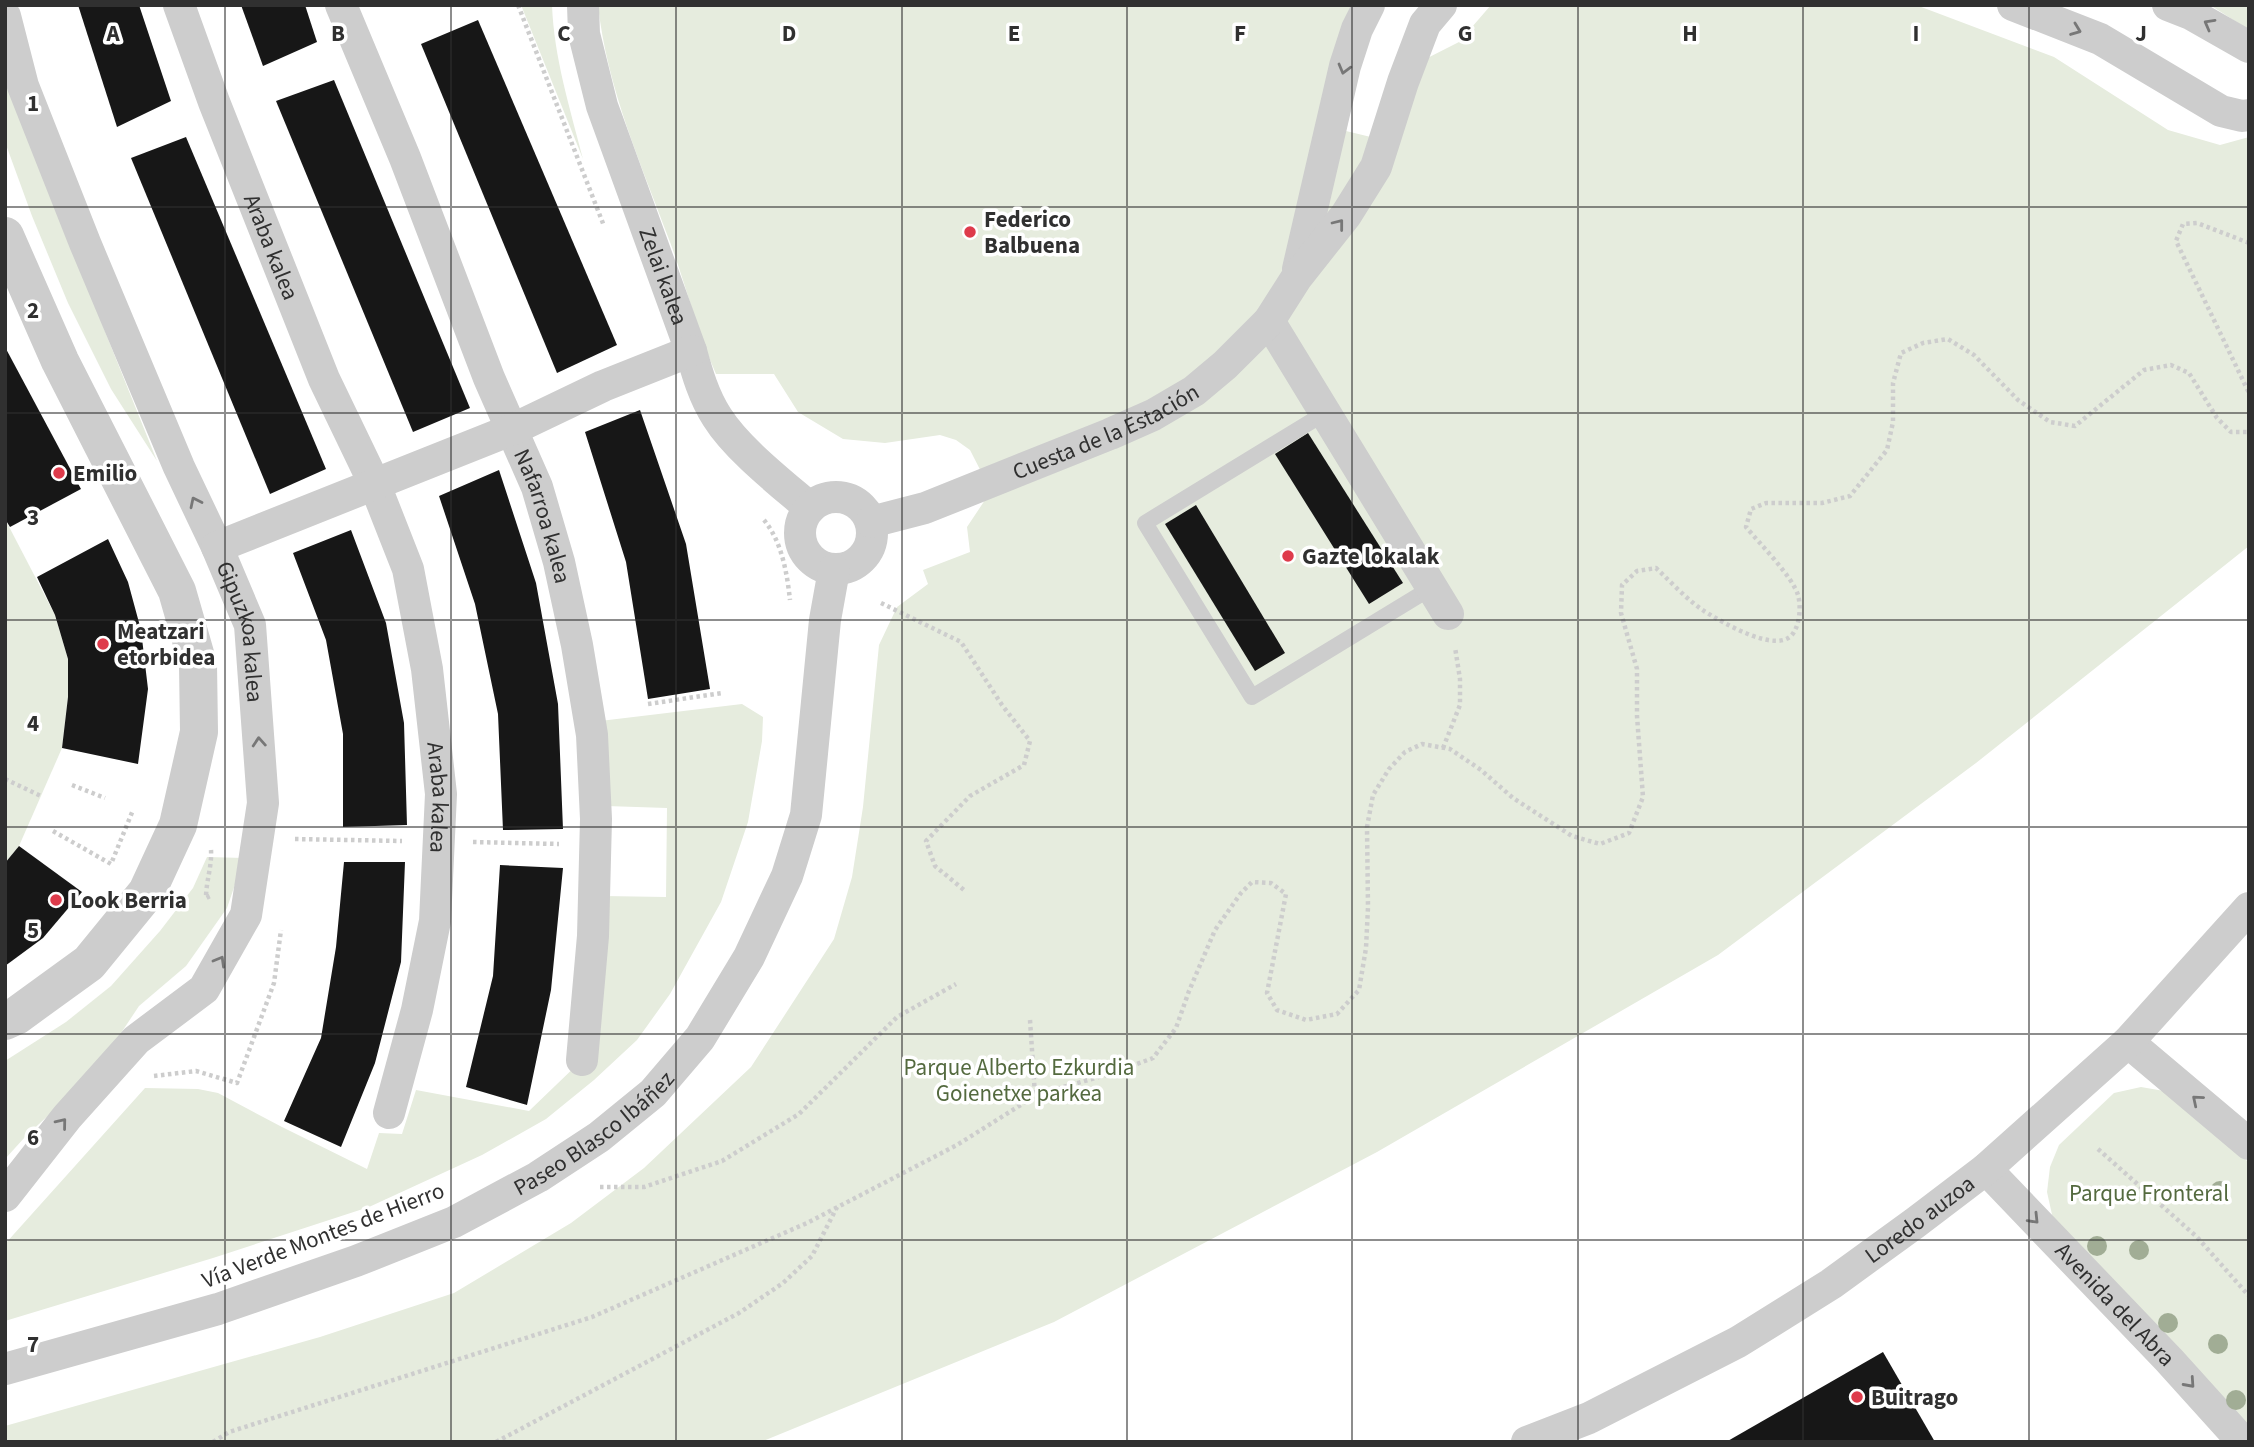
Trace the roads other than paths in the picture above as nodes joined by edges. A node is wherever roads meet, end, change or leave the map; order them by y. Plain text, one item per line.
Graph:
1 (179, 5) edge
2 (341, 5) edge
3 (583, 5) edge
4 (1369, 5) edge
5 (1441, 5) edge
6 (2013, 5) edge
7 (2168, 5) edge
8 (5, 16) edge
9 (2249, 47) edge
10 (2249, 115) edge
11 (5, 236) edge
12 (1297, 277) junction
13 (1269, 321) junction
14 (691, 351) junction
15 (1325, 413) junction
16 (513, 429) junction
17 (375, 485) junction
18 (810, 508) junction
19 (871, 522) junction
20 (217, 547) junction
21 (834, 570) junction
22 (1431, 588) junction
23 (1448, 614) road end
24 (2249, 908) edge
25 (5, 1021) edge
26 (2128, 1042) junction
27 (582, 1059) dead end
28 (388, 1114) dead end
29 (2249, 1144) edge
30 (1986, 1169) junction
31 (5, 1196) edge
32 (5, 1369) edge
33 (1527, 1442) edge
34 (2243, 1442) edge

1 - 17 street, Araba kalea
2 - 16 street, Nafarroa kalea
3 - 14 street, Zelai kalea
4 -> 12 street, Cuesta de la Estación
12 -> 5 street, Cuesta de la Estación
6 -> 10 street
9 -> 7 street
20 -> 8 street, Gipuzkoa kalea
11 - 25 street
12 - 13 street, Cuesta de la Estación
13 - 15 street
13 - 19 street, Cuesta de la Estación
14 - 16 street
14 - 18 street, Zelai kalea
15 - 22 street
15 - 22 lane
16 - 17 street
16 - 27 street, Nafarroa kalea
17 - 20 street
17 - 28 street, Araba kalea
18 - 19 street
18 - 21 street
19 - 21 street
31 -> 20 street, Gipuzkoa kalea
21 - 32 street, Paseo Blasco Ibáñez
22 - 23 street
24 - 26 street, Loredo auzoa
29 -> 26 street
26 - 30 street, Loredo auzoa
30 - 33 street, Loredo auzoa
30 -> 34 street, Avenida del Abra

